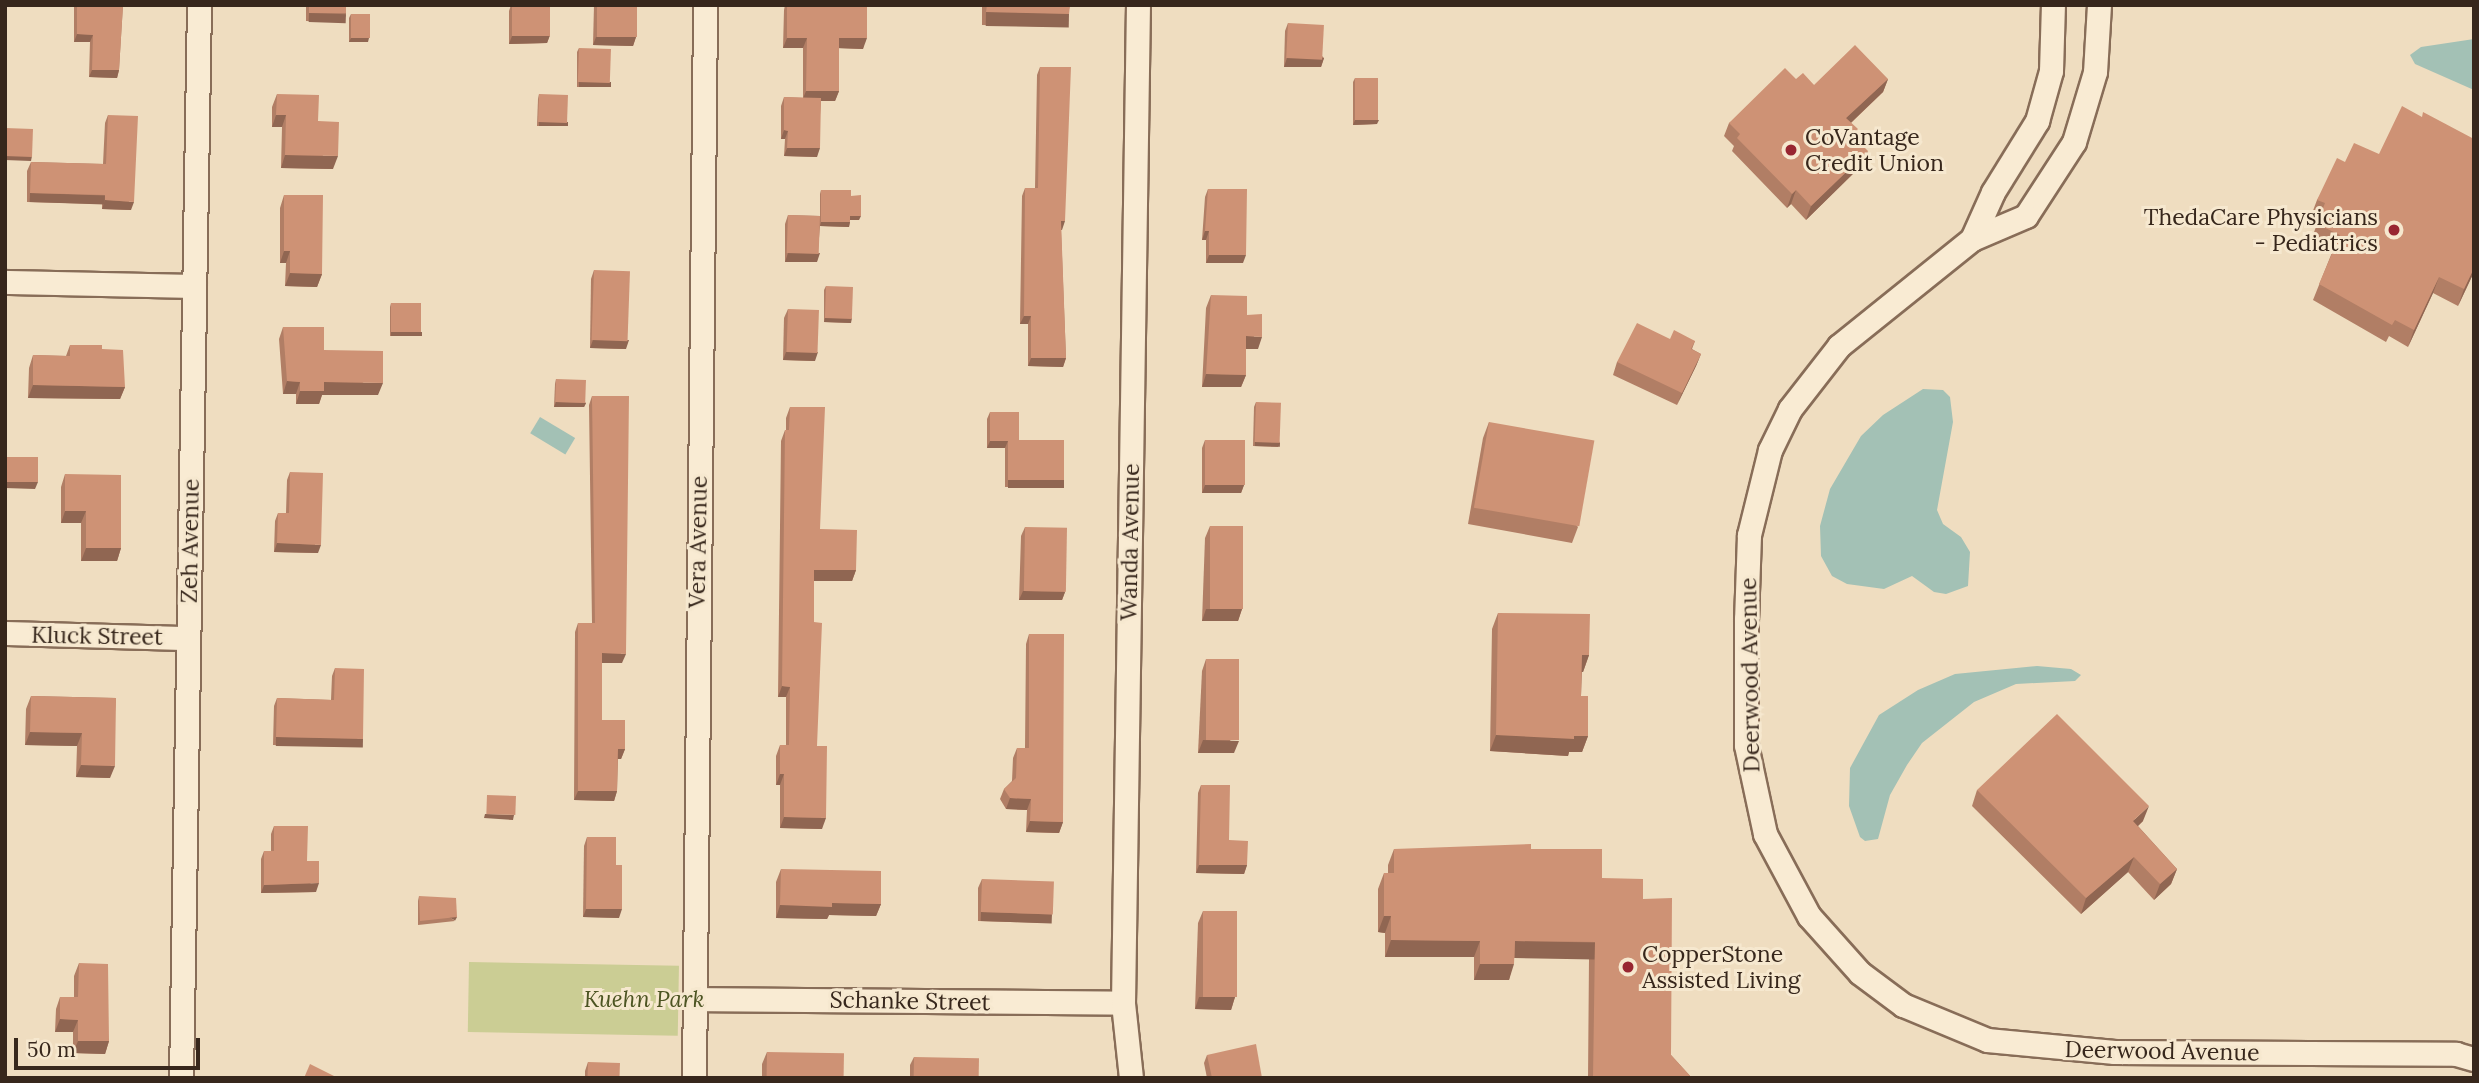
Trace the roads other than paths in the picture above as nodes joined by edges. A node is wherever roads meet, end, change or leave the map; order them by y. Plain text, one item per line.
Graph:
1 (199, 5) edge
2 (705, 5) edge
3 (1138, 5) edge
4 (2053, 5) edge
5 (2099, 5) edge
6 (1972, 239) junction
7 (5, 282) edge
8 (194, 286) junction
9 (5, 634) edge
10 (188, 638) junction
11 (697, 999) junction
12 (1124, 1003) junction
13 (2468, 1054) edge
14 (181, 1078) edge
15 (694, 1078) edge
16 (1131, 1078) edge

1 - 8 street, Zeh Avenue
2 - 11 street, Vera Avenue
3 - 12 street, Wanda Avenue
4 - 6 street, Deerwood Avenue
5 - 6 street, Deerwood Avenue
6 - 13 street, Deerwood Avenue
7 - 8 street
8 - 10 street, Zeh Avenue
9 - 10 street, Kluck Street
10 - 14 street, Zeh Avenue
11 - 12 street, Schanke Street
11 - 15 street, Vera Avenue
12 - 16 street, Wanda Avenue

